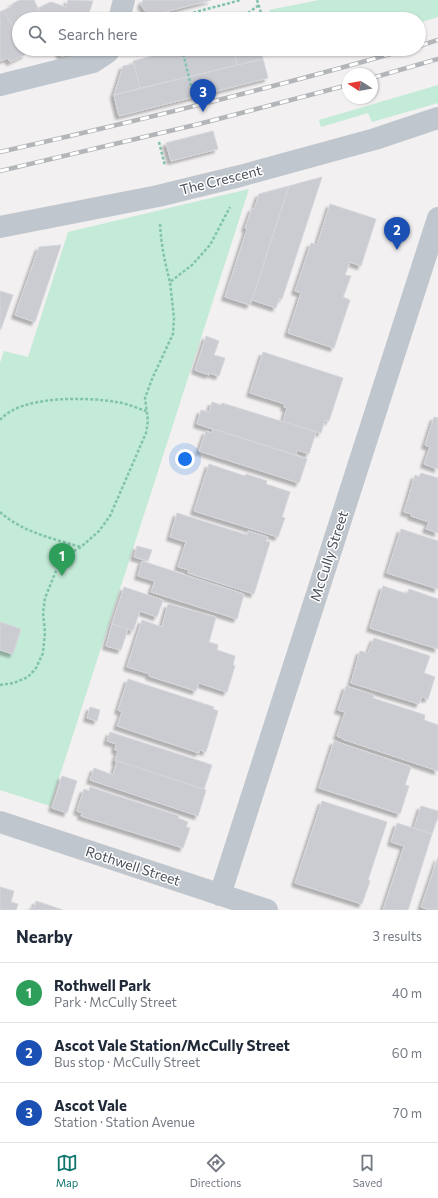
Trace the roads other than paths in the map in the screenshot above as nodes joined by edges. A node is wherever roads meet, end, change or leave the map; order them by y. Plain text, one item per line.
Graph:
1 (124, 0) edge
2 (121, 12) edge
3 (101, 56) edge
4 (0, 85) edge
5 (438, 118) edge
6 (438, 218) edge
7 (0, 227) edge
8 (0, 822) edge
9 (220, 895) junction
10 (267, 910) edge

1 - 2 street
3 - 4 street
5 - 7 street, The Crescent
6 - 9 street, McCully Street
8 - 9 street, Rothwell Street
9 - 10 street, Rothwell Street

